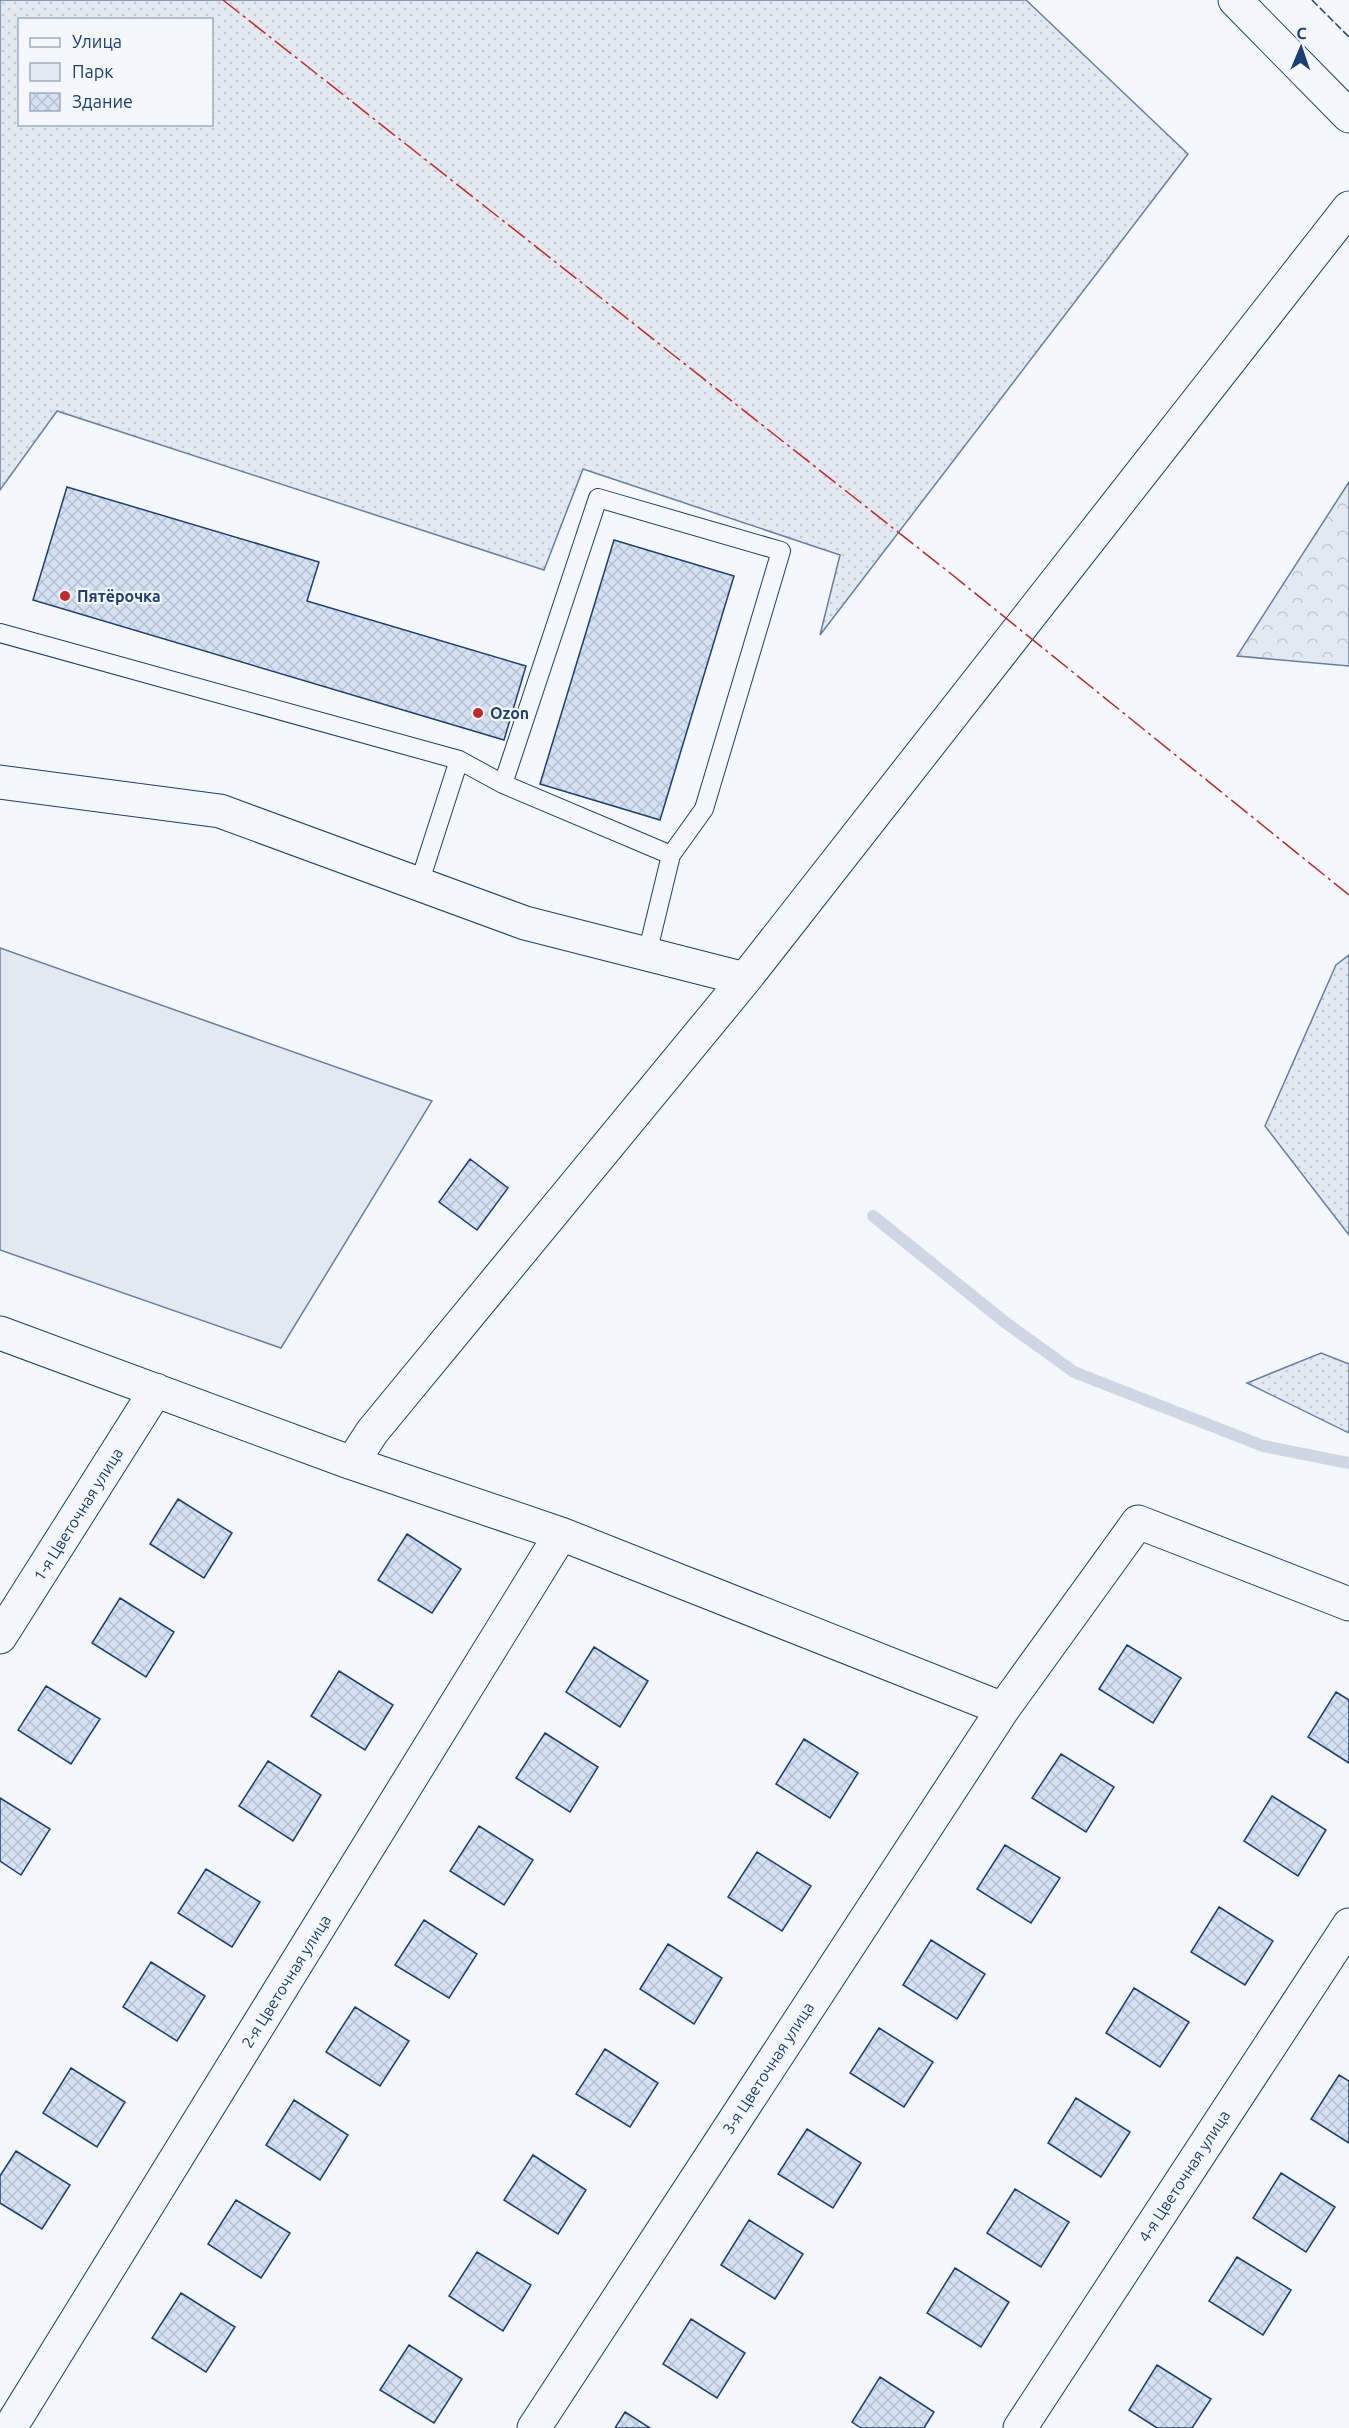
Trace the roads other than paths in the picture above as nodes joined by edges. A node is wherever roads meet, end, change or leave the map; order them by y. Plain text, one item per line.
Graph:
1 (1235, 0) edge
2 (1349, 116) edge
3 (1349, 208) edge
4 (0, 633) edge
5 (459, 760) junction
6 (0, 782) edge
7 (503, 784) junction
8 (671, 855) junction
9 (419, 884) junction
10 (646, 954) junction
11 (745, 979) junction
12 (0, 1332) edge
13 (156, 1390) junction
14 (352, 1463) junction
15 (561, 1534) junction
16 (1349, 1604) edge
17 (0, 1638) edge
18 (1002, 1709) junction
19 (1349, 1924) edge
20 (10, 2428) edge
21 (534, 2428) edge
22 (1020, 2428) edge

1 - 2 street
3 - 11 street
4 - 5 lane
5 - 7 lane
5 - 9 lane
6 - 9 street
7 - 8 lane
7 - 8 lane
8 - 10 lane
9 - 10 street
10 - 11 street
11 - 14 street
12 - 13 street
13 - 14 street
13 - 17 street, 1-я Цветочная улица
14 - 15 street
15 - 18 street
15 - 20 street, 2-я Цветочная улица
16 - 18 street, 3-я Цветочная улица
18 - 21 street, 3-я Цветочная улица
19 - 22 street, 4-я Цветочная улица

